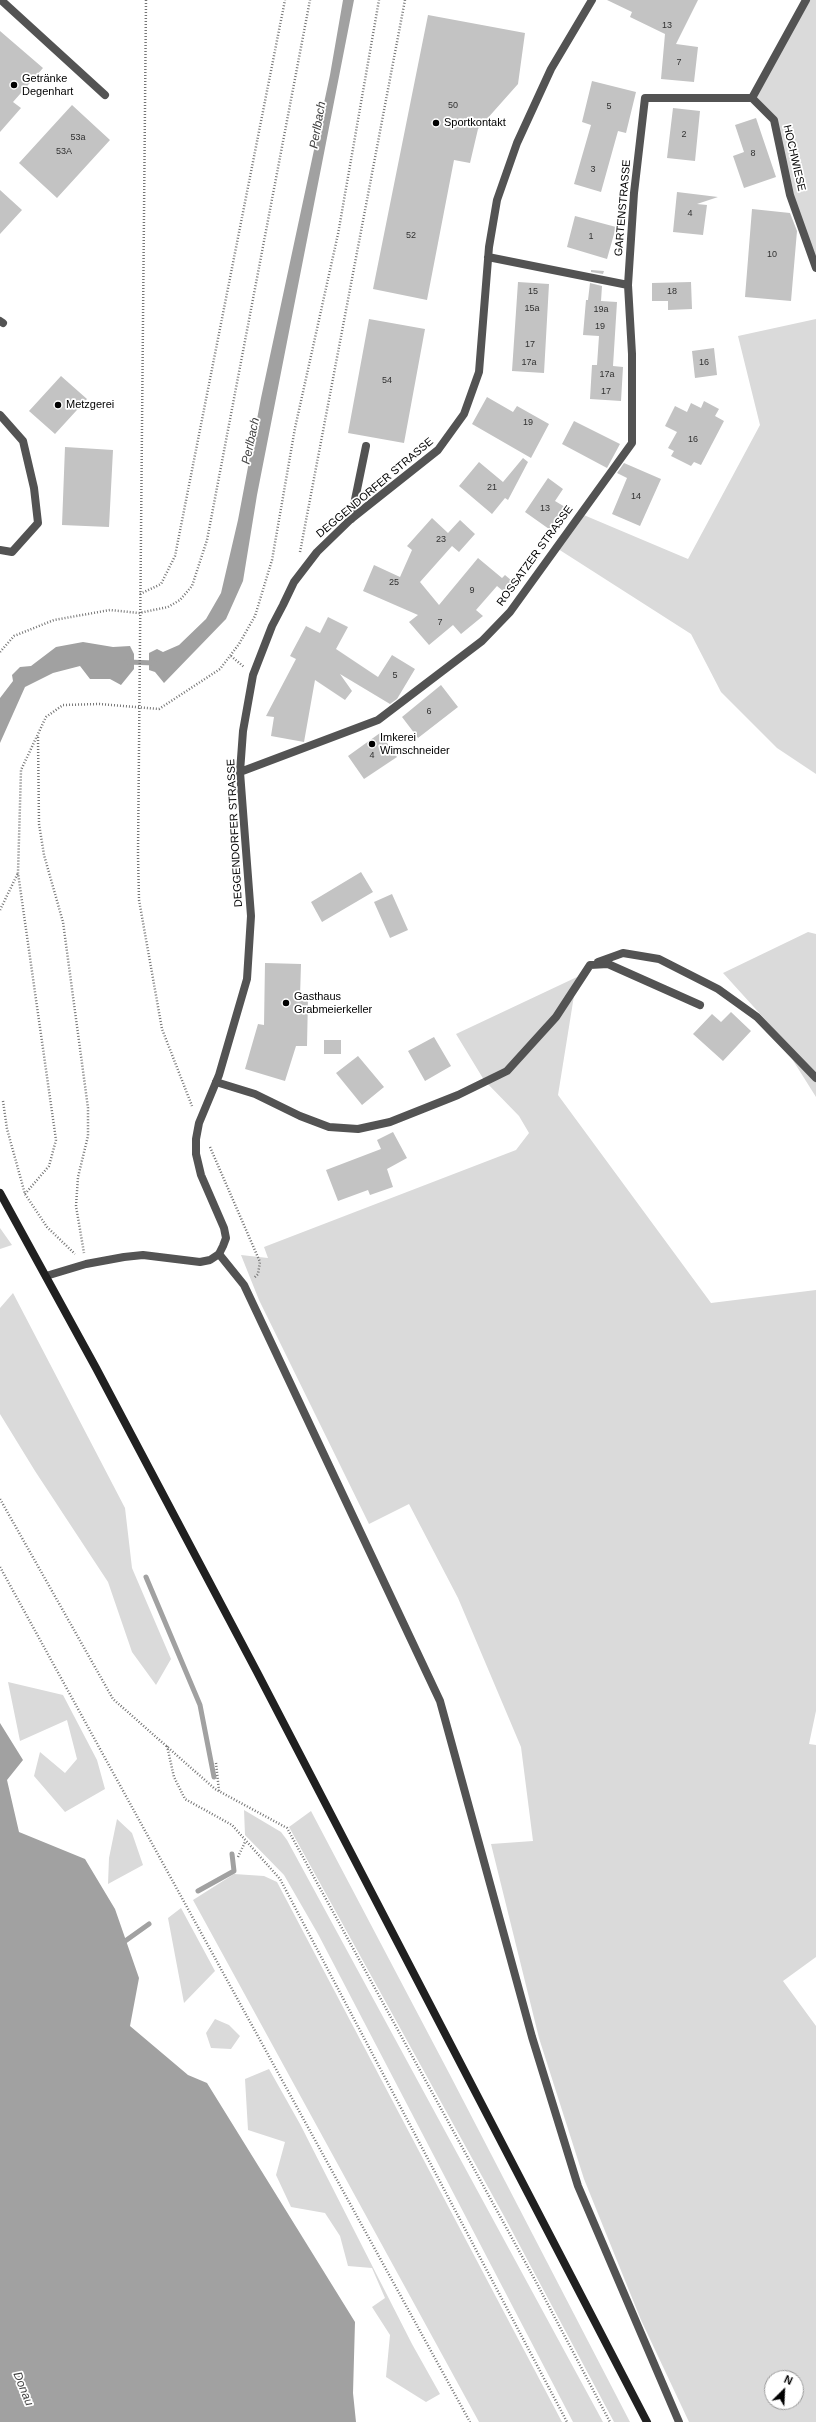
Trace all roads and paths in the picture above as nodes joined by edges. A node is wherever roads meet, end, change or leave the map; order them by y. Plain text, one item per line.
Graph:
1 (1, 0) edge
2 (146, 0) edge
3 (285, 0) edge
4 (310, 0) edge
5 (379, 0) edge
6 (405, 0) edge
7 (592, 0) edge
8 (806, 0) edge
9 (105, 95) dead end
10 (752, 98) junction
11 (488, 258) junction
12 (816, 268) edge
13 (628, 285) junction
14 (0, 415) edge
15 (366, 446) dead end
16 (351, 519) junction
17 (0, 550) edge
18 (299, 560) dead end
19 (140, 594) junction
20 (140, 613) junction
21 (0, 652) edge
22 (231, 656) junction
23 (244, 666) dead end
24 (140, 707) junction
25 (38, 734) junction
26 (240, 772) junction
27 (18, 872) junction
28 (0, 910) edge
29 (590, 965) junction
30 (700, 1006) dead end
31 (816, 1078) edge
32 (216, 1082) junction
33 (3, 1101) dead end
34 (199, 1123) junction
35 (209, 1145) dead end
36 (0, 1194) edge
37 (25, 1194) junction
38 (219, 1254) junction
39 (86, 1264) junction
40 (46, 1276) junction
41 (244, 1284) junction
42 (0, 1499) edge
43 (0, 1567) edge
44 (167, 1746) junction
45 (216, 1763) dead end
46 (219, 1792) junction
47 (245, 1842) junction
48 (238, 1856) dead end
49 (470, 2422) edge
50 (567, 2422) edge
51 (610, 2422) edge
52 (646, 2422) edge
53 (679, 2422) edge

1 - 9 street
2 - 19 path
3 - 19 path
4 - 20 path
5 - 22 path
6 - 18 path
7 - 11 street, DEGGENDORFER STRASSE
8 - 10 street
10 - 12 street, HOCHWIESE
10 - 13 street, GARTENSTRASSE
11 - 13 street
11 - 16 street, DEGGENDORFER STRASSE
13 - 26 street, ROSSATZER STRASSE
14 - 17 street
15 - 16 street
16 - 26 street, DEGGENDORFER STRASSE
19 - 20 path
20 - 21 path
20 - 24 path
22 - 23 path
22 - 24 path
24 - 25 path
24 - 34 path
25 - 27 path
25 - 39 path
26 - 32 street, DEGGENDORFER STRASSE
27 - 28 path
27 - 37 path
29 - 30 street
29 - 31 street
29 - 32 street
32 - 34 street, DEGGENDORFER STRASSE
33 - 37 path
34 - 38 street, DEGGENDORFER STRASSE
35 - 41 path
36 - 40 main road
37 - 39 path
38 - 39 street
38 - 41 street
39 - 40 street
40 - 52 main road
41 - 53 street
42 - 44 path
43 - 49 path
44 - 46 path
44 - 47 path
45 - 46 path
46 - 51 path
47 - 48 path
47 - 50 path

